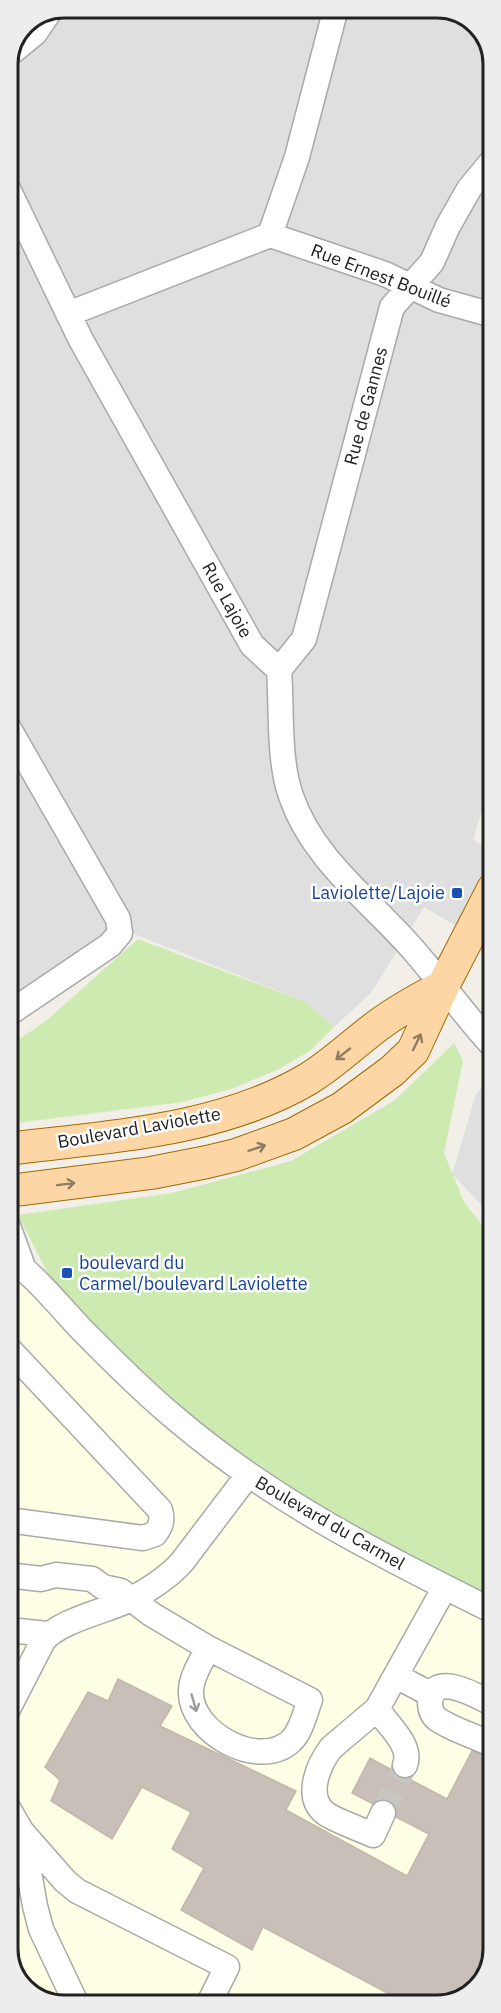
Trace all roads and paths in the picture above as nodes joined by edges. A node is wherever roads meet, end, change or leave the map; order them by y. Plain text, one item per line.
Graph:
1 (333, 18) edge
2 (40, 25) edge
3 (25, 41) edge
4 (483, 172) edge
5 (18, 210) edge
6 (270, 236) junction
7 (411, 286) junction
8 (483, 312) edge
9 (68, 315) junction
10 (279, 670) junction
11 (18, 744) edge
12 (483, 909) edge
13 (443, 986) junction
14 (18, 1007) edge
15 (483, 1035) edge
16 (18, 1148) edge
17 (18, 1190) edge
18 (18, 1264) edge
19 (18, 1359) edge
20 (248, 1475) junction
21 (18, 1521) edge
22 (18, 1577) edge
23 (445, 1587) junction
24 (132, 1599) junction
25 (483, 1606) edge
26 (18, 1631) edge
27 (48, 1634) junction
28 (208, 1648) junction
29 (396, 1676) junction
30 (18, 1690) edge
31 (432, 1695) junction
32 (483, 1700) edge
33 (377, 1709) junction
34 (483, 1740) edge
35 (405, 1765) tunnel mouth
36 (383, 1813) tunnel mouth
37 (18, 1825) edge
38 (22, 1832) junction
39 (28, 1866) junction
40 (57, 1871) junction
41 (71, 1995) edge
42 (213, 1995) edge

1 - 6 street
2 - 3 street
4 - 7 street, Rue de Gannes
5 - 9 street, Rue Lajoie
6 - 7 street, Rue Ernest Bouillé
6 - 9 street
7 - 8 street, Rue Ernest Bouillé
7 - 10 street, Rue de Gannes
9 - 10 street, Rue Lajoie
10 - 13 street
11 - 14 street
12 - 13 main road
13 - 15 street
13 -> 16 main road, Boulevard Laviolette
17 -> 13 main road
18 - 20 street, Boulevard du Carmel
19 - 21 street
20 - 23 street, Boulevard du Carmel
20 - 24 street
22 - 24 street
23 - 25 street, Boulevard du Carmel
23 - 29 street
24 - 27 street
24 - 28 street
26 - 27 street
27 - 30 street
28 -> 28 street
29 - 31 street
29 - 33 street
31 - 32 street
31 - 34 street
33 - 35 street
33 - 36 street
37 - 38 street
38 - 39 street
38 - 40 street
39 - 40 street
39 - 41 street
40 - 42 street

